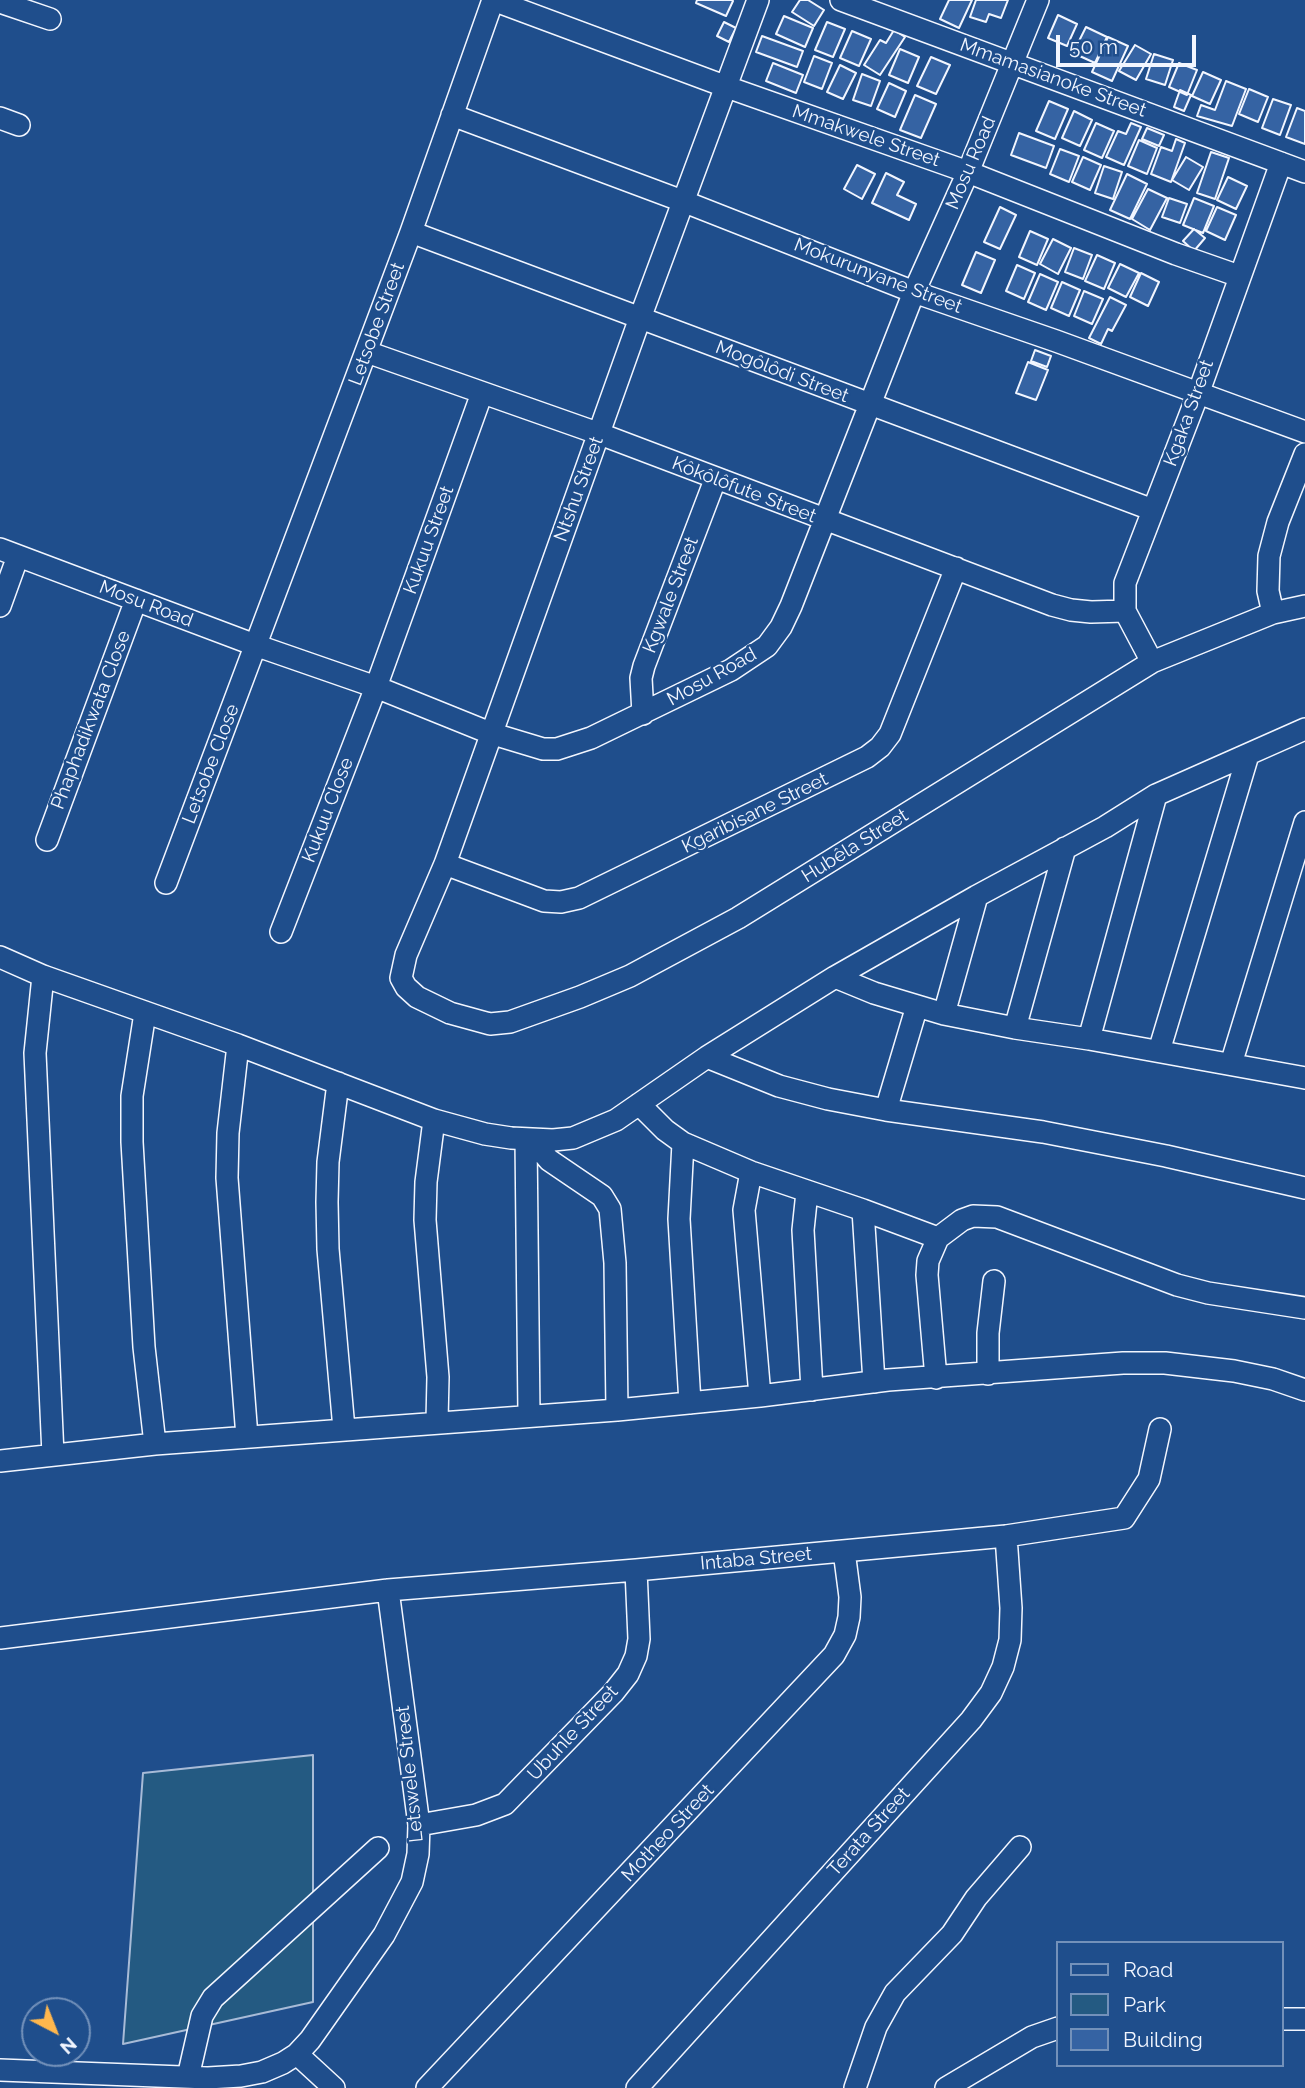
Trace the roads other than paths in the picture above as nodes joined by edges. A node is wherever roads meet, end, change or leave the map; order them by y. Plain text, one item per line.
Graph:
1 (493, 0) edge
2 (758, 0) edge
3 (841, 0) edge
4 (1038, 0) edge
5 (0, 2) edge
6 (50, 19) dead end
7 (1013, 62) junction
8 (727, 87) junction
9 (452, 115) junction
10 (1281, 163) junction
11 (968, 172) junction
12 (1305, 172) edge
13 (685, 202) junction
14 (411, 232) junction
15 (1239, 276) junction
16 (914, 292) junction
17 (640, 318) junction
18 (367, 352) junction
19 (482, 393) junction
20 (1198, 394) junction
21 (870, 405) junction
22 (1305, 432) edge
23 (600, 434) junction
24 (1305, 454) edge
25 (715, 480) junction
26 (1153, 510) junction
27 (826, 520) junction
28 (9, 553) edge
29 (956, 568) junction
30 (136, 600) junction
31 (0, 606) edge
32 (1305, 606) edge
33 (1125, 611) junction
34 (1273, 613) junction
35 (255, 645) junction
36 (1152, 662) junction
37 (376, 687) junction
38 (643, 714) junction
39 (1305, 729) edge
40 (490, 733) junction
41 (1248, 755) junction
42 (1156, 795) junction
43 (1305, 822) edge
44 (47, 840) dead end
45 (1065, 848) junction
46 (445, 864) junction
47 (166, 883) dead end
48 (977, 895) junction
49 (281, 932) dead end
50 (0, 957) edge
51 (43, 976) junction
52 (835, 977) junction
53 (401, 978) joint
54 (917, 1006) junction
55 (145, 1013) junction
56 (944, 1014) junction
57 (1015, 1028) junction
58 (1089, 1039) junction
59 (238, 1045) junction
60 (1159, 1051) junction
61 (707, 1057) junction
62 (1231, 1064) junction
63 (1304, 1076) edge
64 (338, 1083) junction
65 (639, 1104) junction
66 (886, 1110) junction
67 (434, 1120) junction
68 (528, 1139) junction
69 (683, 1143) junction
70 (751, 1171) junction
71 (1305, 1188) edge
72 (807, 1192) junction
73 (863, 1210) junction
74 (938, 1238) junction
75 (994, 1281) dead end
76 (1305, 1308) edge
77 (988, 1374) junction
78 (936, 1378) junction
79 (874, 1382) junction
80 (812, 1390) junction
81 (1305, 1390) edge
82 (760, 1396) junction
83 (690, 1403) junction
84 (617, 1409) junction
85 (529, 1415) junction
86 (437, 1422) junction
87 (344, 1429) junction
88 (1160, 1429) dead end
89 (247, 1437) junction
90 (155, 1444) junction
91 (53, 1455) junction
92 (0, 1461) edge
93 (1006, 1536) junction
94 (844, 1551) junction
95 (636, 1570) junction
96 (388, 1590) junction
97 (0, 1638) edge
98 (419, 1825) junction
99 (1020, 1847) dead end
100 (378, 1848) dead end
101 (1284, 2019) edge
102 (1305, 2019) edge
103 (1056, 2029) edge
104 (297, 2054) junction
105 (0, 2070) edge
106 (188, 2077) junction
107 (334, 2088) edge
108 (427, 2088) edge
109 (637, 2088) edge
110 (855, 2088) edge
111 (946, 2088) edge

1 - 8 street, Mmakwele Street
1 - 9 street, Letsobe Street
2 - 8 street, Ntshu Street
3 - 7 street, Mmamasianoke Street
4 - 7 street, Mosu Road
5 - 6 street
7 - 10 street, Mmamasianoke Street
7 - 11 street, Mosu Road
8 - 11 street, Mmakwele Street
8 - 13 street, Ntshu Street
9 - 13 street, Mokurunyane Street
9 - 14 street, Letsobe Street
10 - 12 street, Mmamasianoke Street
10 - 15 street, Kgaka Street
11 - 15 street, Mmakwele Street
11 - 16 street, Mosu Road
13 - 16 street, Mokurunyane Street
13 - 17 street, Ntshu Street
14 - 17 street, Mogôlôdi Street
14 - 18 street, Letsobe Street
15 - 20 street, Kgaka Street
16 - 20 street, Mokurunyane Street
16 - 21 street, Mosu Road
17 - 21 street, Mogôlôdi Street
17 - 23 street, Ntshu Street
18 - 19 street, Kôkôlôfute Street
18 - 35 street, Letsobe Street
19 - 23 street, Kôkôlôfute Street
19 - 37 street, Kukuu Street
20 - 22 street, Mokurunyane Street
20 - 26 street, Kgaka Street
21 - 26 street, Mogôlôdi Street
21 - 27 street, Mosu Road
23 - 25 street, Kôkôlôfute Street
23 - 40 street, Ntshu Street
24 - 34 street
25 - 27 street, Kôkôlôfute Street
25 - 38 street, Kgwale Street
26 - 33 street, Kgaka Street
27 - 29 street, Kôkôlôfute Street
27 - 38 street, Mosu Road
28 - 30 street, Mosu Road
28 - 31 street
29 - 33 street, Kôkôlôfute Street
29 - 46 street, Kgaribisane Street
30 - 35 street, Mosu Road
30 - 44 street, Phaphadikwata Close
32 - 34 street, Hubêla Street
33 - 36 street
34 - 36 street, Hubêla Street
35 - 37 street, Mosu Road
35 - 47 street, Letsobe Close
36 - 53 street, Hubêla Street
37 - 40 street, Mosu Road
37 - 49 street, Kukuu Close
38 - 40 street, Mosu Road
39 - 41 street
40 - 46 street, Ntshu Street
41 - 42 street
41 - 60 street
42 - 45 street
42 - 58 street
43 - 62 street
45 - 48 street
45 - 57 street
46 - 53 street, Ntshu Street
48 - 52 street
48 - 56 street
50 - 51 street
51 - 55 street
51 - 91 street
52 - 54 street
52 - 61 street
54 - 56 street
54 - 66 street
55 - 59 street
55 - 90 street
56 - 57 street
57 - 58 street
58 - 60 street
59 - 64 street
59 - 89 street
60 - 62 street
61 - 65 street
61 - 66 street
62 - 63 street
64 - 67 street
64 - 87 street
65 - 68 street
65 - 69 street
66 - 71 street
67 - 68 street
67 - 86 street
68 - 84 street
68 - 85 street
69 - 70 street
69 - 83 street
70 - 72 street
70 - 82 street
72 - 73 street
72 - 80 street
73 - 74 street
73 - 79 street
74 - 76 street
74 - 78 street
75 - 77 street
77 - 78 street
77 - 81 street
78 - 79 street
79 - 80 street
80 - 82 street
82 - 83 street
83 - 84 street
84 - 85 street
85 - 86 street
86 - 87 street
87 - 89 street
88 - 93 street, Intaba Street
89 - 90 street
90 - 91 street
91 - 92 street
93 - 94 street, Intaba Street
93 - 109 street, Terata Street
94 - 95 street, Intaba Street
94 - 108 street, Motheo Street
95 - 96 street, Intaba Street
95 - 98 street, Ubuhle Street
96 - 97 street
96 - 98 street, Letswele Street
98 - 104 street, Letswele Street
99 - 110 street
100 - 106 street
101 - 102 street
103 - 111 street
104 - 106 street, Letswele Street
104 - 107 street
105 - 106 street, Letswele Street

